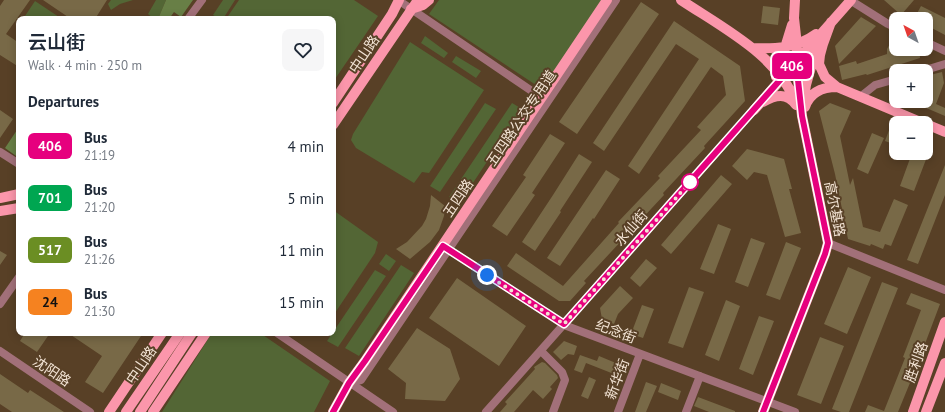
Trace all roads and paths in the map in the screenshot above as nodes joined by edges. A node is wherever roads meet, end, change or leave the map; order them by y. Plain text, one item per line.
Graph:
1 (202, 0) edge
2 (399, 0) edge
3 (418, 0) edge
4 (428, 0) edge
5 (607, 0) edge
6 (616, 0) edge
7 (681, 0) edge
8 (795, 0) edge
9 (850, 0) edge
10 (411, 9) junction
11 (190, 16) edge
12 (794, 18) junction
13 (831, 22) junction
14 (889, 24) edge
15 (797, 45) junction
16 (933, 45) edge
17 (786, 47) junction
18 (753, 48) junction
19 (945, 51) edge
20 (796, 62) junction
21 (945, 64) edge
22 (933, 68) edge
23 (780, 74) junction
24 (889, 81) edge
25 (837, 87) junction
26 (860, 97) junction
27 (336, 98) edge
28 (542, 98) junction
29 (754, 110) junction
30 (802, 116) junction
31 (906, 116) edge
32 (336, 121) edge
33 (933, 127) edge
34 (945, 132) edge
35 (0, 152) edge
36 (16, 162) edge
37 (16, 195) edge
38 (0, 198) edge
39 (16, 209) edge
40 (0, 212) edge
41 (828, 243) junction
42 (446, 247) junction
43 (16, 281) edge
44 (945, 290) edge
45 (0, 304) edge
46 (945, 322) edge
47 (564, 324) junction
48 (160, 336) edge
49 (178, 336) edge
50 (190, 336) edge
51 (204, 336) edge
52 (281, 336) edge
53 (541, 350) junction
54 (0, 351) edge
55 (640, 354) junction
56 (945, 363) edge
57 (700, 376) junction
58 (349, 383) junction
59 (767, 402) junction
60 (90, 412) edge
61 (108, 412) edge
62 (126, 412) edge
63 (140, 412) edge
64 (153, 412) edge
65 (333, 412) edge
66 (393, 412) edge
67 (486, 412) edge
68 (553, 412) edge
69 (618, 412) edge
70 (686, 412) edge
71 (763, 412) edge
72 (795, 412) edge
73 (912, 412) edge
74 (926, 412) edge

1 - 11 street
2 - 10 street
2 - 27 main road, 中山路
3 - 10 main road, 中山路
4 - 10 main road
5 - 28 main road, 五四路
6 - 42 street, 五四路公交专用道
7 - 18 main road
8 - 12 main road, 高尔基路
9 - 13 main road
9 - 14 street
10 - 28 street
10 - 32 main road, 中山路
12 - 15 main road, 高尔基路
12 - 17 main road
12 - 18 main road
13 - 15 main road
13 - 20 main road, 水仙街
13 - 25 main road
13 - 30 main road
15 - 17 main road
15 - 20 main road, 高尔基路
16 - 19 street
17 - 18 main road
17 - 23 main road
18 - 23 main road
20 - 23 main road, 水仙街
20 - 30 main road, 高尔基路
21 - 22 street
23 - 29 main road, 水仙街
23 - 30 main road
24 - 26 street
25 - 26 main road
25 - 30 main road
26 - 31 main road
28 - 42 main road, 五四路
29 - 30 main road
29 - 47 street, 水仙街
30 - 41 main road, 高尔基路
33 - 34 main road
35 - 36 street
37 - 38 main road
39 - 40 main road
41 - 44 street
41 - 59 main road, 高尔基路
42 - 47 street, 纪念街
42 - 58 main road, 五四路
43 - 45 street
46 - 73 main road, 胜利路
47 - 53 street, 水仙街
47 - 55 street, 纪念街
48 - 61 main road
49 - 62 main road, 中山路
50 - 63 main road, 中山路
51 - 64 main road
52 - 58 street
53 - 67 street, 水仙街
53 - 68 street
54 - 60 street, 沈阳路
55 - 57 street, 纪念街
55 - 69 street, 新华街
56 - 74 main road, 胜利路
57 - 59 street, 纪念街
57 - 70 street
58 - 65 main road, 五四路
58 - 66 street
59 - 71 main road, 高尔基路
59 - 72 street, 纪念街

